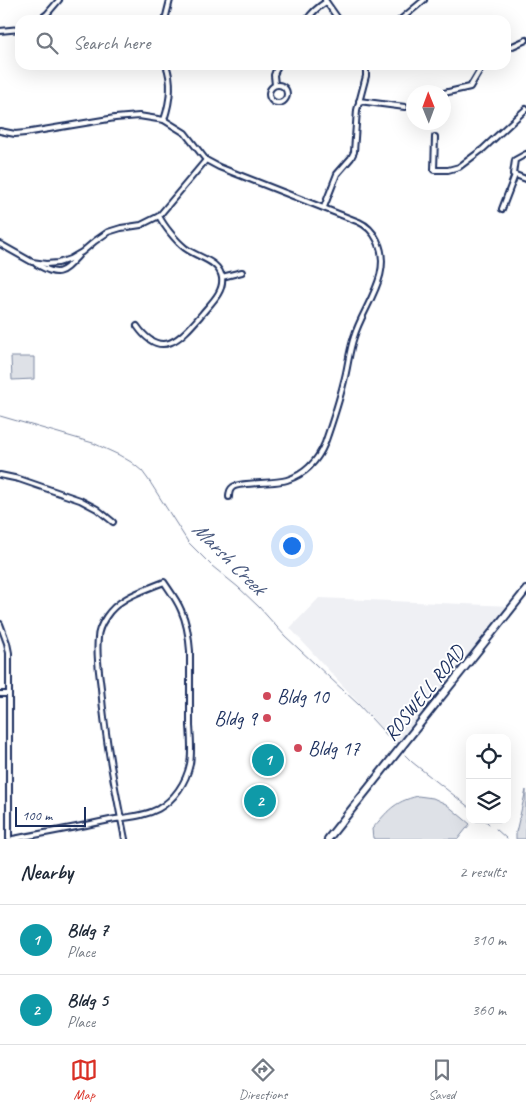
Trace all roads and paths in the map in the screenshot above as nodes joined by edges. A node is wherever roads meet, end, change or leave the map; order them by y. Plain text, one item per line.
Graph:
1 (59, 0) edge
2 (170, 0) edge
3 (424, 0) edge
4 (326, 1) edge
5 (46, 15) edge
6 (166, 15) edge
7 (310, 15) edge
8 (336, 15) edge
9 (406, 15) edge
10 (15, 30) edge
11 (0, 31) edge
12 (526, 40) edge
13 (511, 47) edge
14 (168, 70) edge
15 (276, 70) edge
16 (366, 70) edge
17 (480, 70) edge
18 (275, 85) junction
19 (451, 92) edge
20 (359, 101) junction
21 (405, 107) dead end
22 (526, 109) edge
23 (164, 120) junction
24 (0, 131) edge
25 (435, 137) dead end
26 (526, 154) edge
27 (206, 160) junction
28 (515, 175) junction
29 (526, 179) edge
30 (324, 207) junction
31 (502, 209) dead end
32 (159, 216) junction
33 (0, 244) edge
34 (82, 252) junction
35 (32, 262) junction
36 (242, 272) dead end
37 (222, 277) junction
38 (137, 326) dead end
39 (0, 474) edge
40 (228, 497) dead end
41 (112, 522) dead end
42 (526, 590) edge
43 (0, 624) edge
44 (0, 694) edge
45 (9, 694) junction
46 (121, 818) junction
47 (9, 839) edge
48 (13, 839) edge
49 (125, 839) edge
50 (328, 839) edge

1 - 5 street
2 - 6 street
3 - 9 street
4 - 7 street
4 - 8 street
10 - 11 street
12 - 13 street
14 - 23 street
15 - 18 street
16 - 20 street
17 - 19 street
18 - 18 street
20 - 21 street
20 - 30 street
22 - 25 street
23 - 24 street
23 - 27 street
26 - 28 street
27 - 30 street
27 - 32 street
28 - 29 street
28 - 31 street
30 - 40 street
32 - 34 street
32 - 37 street
33 - 35 street
34 - 35 street
34 - 35 street
36 - 37 street
37 - 38 street
39 - 41 street
42 - 50 main road, ROSWELL ROAD
43 - 45 street
44 - 45 street
45 - 47 street
46 - 46 street
46 - 48 street
46 - 49 street

